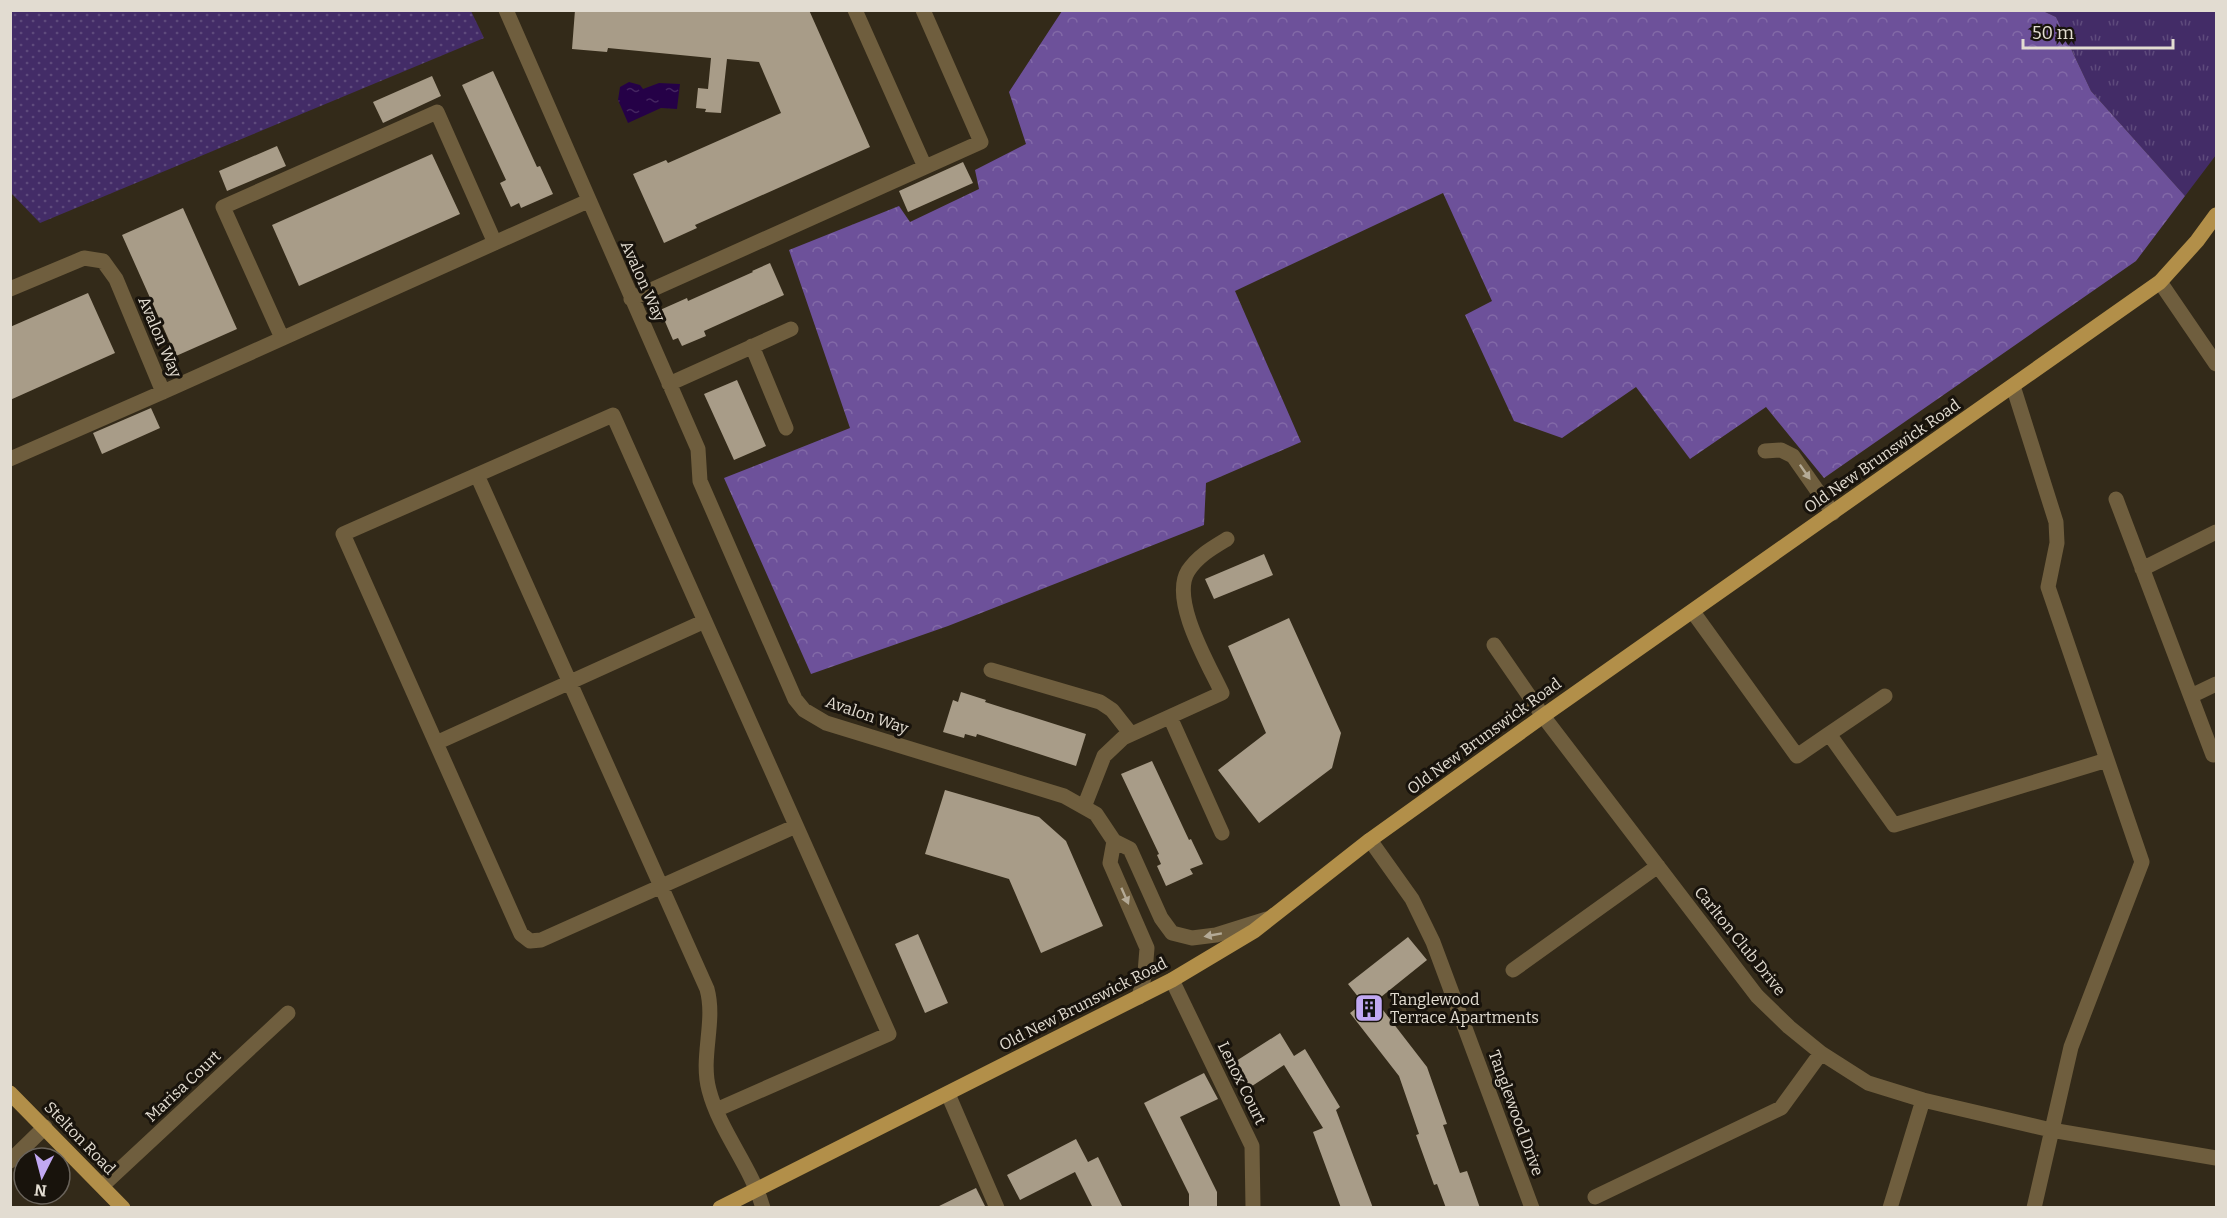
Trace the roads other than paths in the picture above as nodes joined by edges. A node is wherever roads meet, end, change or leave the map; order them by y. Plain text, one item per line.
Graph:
1 (506, 10) edge
2 (855, 10) edge
3 (923, 10) edge
4 (925, 167) junction
5 (588, 201) junction
6 (2217, 215) edge
7 (495, 243) junction
8 (2160, 282) junction
9 (10, 289) edge
10 (631, 299) junction
11 (791, 329) dead end
12 (282, 338) junction
13 (752, 346) junction
14 (2217, 364) edge
15 (669, 384) junction
16 (2013, 386) junction
17 (163, 392) junction
18 (786, 428) dead end
19 (1765, 450) dead end
20 (10, 459) edge
21 (477, 475) junction
22 (2116, 499) dead end
23 (1833, 513) junction
24 (2217, 532) edge
25 (1227, 539) dead end
26 (2142, 569) junction
27 (1693, 612) junction
28 (705, 621) junction
29 (1494, 645) dead end
30 (991, 670) dead end
31 (570, 682) junction
32 (2217, 684) edge
33 (1885, 696) dead end
34 (2191, 696) junction
35 (1543, 716) junction
36 (1170, 717) junction
37 (1131, 734) junction
38 (1829, 734) junction
39 (436, 743) junction
40 (2213, 755) dead end
41 (2107, 760) junction
42 (1084, 807) junction
43 (796, 826) junction
44 (1222, 833) dead end
45 (1370, 840) junction
46 (1114, 841) junction
47 (1658, 866) junction
48 (662, 886) junction
49 (1269, 919) junction
50 (1513, 970) dead end
51 (1172, 980) junction
52 (1139, 997) junction
53 (288, 1013) dead end
54 (1821, 1053) junction
55 (10, 1094) edge
56 (948, 1094) junction
57 (1923, 1100) junction
58 (716, 1110) junction
59 (45, 1127) junction
60 (2051, 1130) junction
61 (2217, 1158) edge
62 (10, 1161) edge
63 (102, 1186) junction
64 (758, 1189) junction
65 (1595, 1197) dead end
66 (123, 1208) edge
67 (720, 1208) edge
68 (763, 1208) edge
69 (997, 1208) edge
70 (1253, 1208) edge
71 (1532, 1208) edge
72 (1890, 1208) edge
73 (2034, 1208) edge

1 - 5 street
2 - 4 street
3 - 4 street
4 - 10 street
5 - 7 street, Avalon Way
5 - 10 street, Avalon Way
6 - 8 main road, Old New Brunswick Road
7 - 12 street, Avalon Way
7 - 12 street
8 - 14 street
8 - 16 main road, Old New Brunswick Road
9 - 17 street, Avalon Way
10 - 15 street, Avalon Way
11 - 13 street
12 - 17 street, Avalon Way
13 - 15 street
13 - 18 street
15 - 42 street, Avalon Way
16 - 23 main road, Old New Brunswick Road
16 - 41 street
17 - 20 street
19 -> 23 street
21 - 28 street
21 - 31 street
21 - 39 street
22 - 26 street
23 - 27 main road, Old New Brunswick Road
24 - 26 street
25 - 36 street
26 - 34 street
27 - 35 main road, Old New Brunswick Road
27 - 38 street
28 - 31 street
28 - 43 street
29 - 35 street, Carlton Club Drive
30 - 37 street
31 - 39 street
31 - 48 street
32 - 34 street
33 - 38 street
34 - 40 street
35 - 45 main road, Old New Brunswick Road
35 - 47 street, Carlton Club Drive
36 - 37 street
36 - 44 street
37 - 42 street
38 - 41 street
39 - 48 street
41 - 60 street
42 - 46 street, Avalon Way
43 - 48 street
43 - 58 street
45 - 49 main road, Old New Brunswick Road
45 - 71 street, Tanglewood Drive
49 -> 46 street, Avalon Way
46 -> 52 street
47 - 50 street
47 - 54 street, Carlton Club Drive
48 - 58 street
49 - 51 main road, Old New Brunswick Road
51 - 52 main road, Old New Brunswick Road
51 - 70 street, Lenox Court
52 - 56 main road, Old New Brunswick Road
53 - 63 street, Marisa Court
54 - 57 street, Carlton Club Drive
54 - 65 street
55 - 59 main road, Stelton Road
56 - 64 main road, Old New Brunswick Road
56 - 69 street
57 - 60 street, Carlton Club Drive
57 - 72 street
58 - 64 street
59 - 62 street
59 - 63 main road, Stelton Road
60 - 61 street, Carlton Club Drive
60 - 73 street
63 - 66 main road, Stelton Road
64 - 67 main road, Old New Brunswick Road
64 - 68 street

